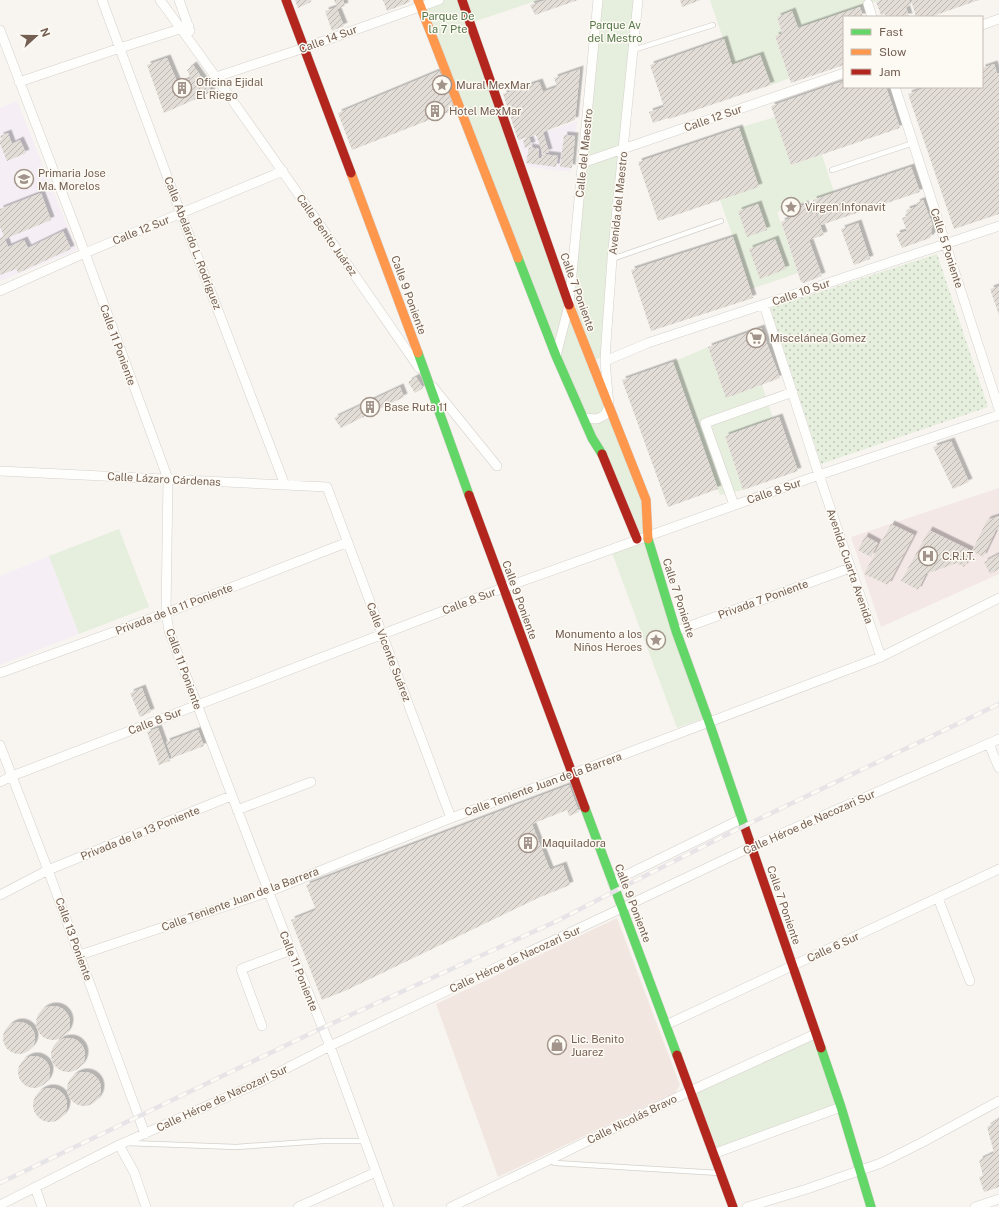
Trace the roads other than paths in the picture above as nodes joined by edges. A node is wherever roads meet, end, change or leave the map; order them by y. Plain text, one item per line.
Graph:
1 (102, 0) edge
2 (160, 0) edge
3 (179, 0) edge
4 (286, 0) edge
5 (439, 0) edge
6 (462, 0) edge
7 (598, 0) edge
8 (638, 0) edge
9 (419, 3) edge
10 (868, 4) dead end
11 (872, 16) edge
12 (999, 19) edge
13 (713, 24) dead end
14 (983, 25) edge
15 (185, 27) junction
16 (0, 30) edge
17 (3, 44) edge
18 (120, 48) junction
19 (304, 48) junction
20 (633, 50) junction
21 (843, 73) edge
22 (216, 77) junction
23 (19, 82) junction
24 (895, 88) edge
25 (913, 143) junction
26 (624, 149) junction
27 (582, 163) junction
28 (832, 170) dead end
29 (283, 171) junction
30 (181, 214) junction
31 (721, 221) dead end
32 (999, 226) edge
33 (946, 244) junction
34 (85, 253) junction
35 (612, 259) junction
36 (0, 291) edge
37 (569, 305) junction
38 (764, 305) junction
39 (556, 356) junction
40 (605, 361) junction
41 (428, 381) junction
42 (793, 392) junction
43 (609, 406) junction
44 (999, 409) edge
45 (999, 415) edge
46 (583, 418) junction
47 (497, 466) dead end
48 (0, 471) edge
49 (819, 475) junction
50 (168, 479) junction
51 (286, 485) junction
52 (327, 487) joint
53 (734, 505) junction
54 (647, 536) junction
55 (637, 539) junction
56 (348, 542) junction
57 (850, 568) junction
58 (502, 588) junction
59 (999, 598) edge
60 (166, 613) junction
61 (676, 631) junction
62 (383, 634) junction
63 (881, 657) junction
64 (0, 673) edge
65 (197, 705) junction
66 (709, 722) junction
67 (999, 739) edge
68 (989, 744) junction
69 (0, 745) edge
70 (999, 768) edge
71 (572, 774) junction
72 (12, 776) junction
73 (0, 782) edge
74 (310, 782) dead end
75 (231, 796) junction
76 (237, 810) junction
77 (451, 818) junction
78 (741, 819) junction
79 (751, 847) junction
80 (999, 869) edge
81 (48, 870) junction
82 (612, 882) junction
83 (268, 892) junction
84 (0, 894) edge
85 (938, 898) junction
86 (621, 908) junction
87 (291, 950) junction
88 (80, 955) junction
89 (793, 966) junction
90 (970, 981) dead end
91 (666, 1025) junction
92 (262, 1026) dead end
93 (815, 1034) junction
94 (330, 1046) junction
95 (690, 1091) junction
96 (999, 1101) edge
97 (841, 1107) junction
98 (145, 1134) junction
99 (364, 1141) junction
100 (122, 1144) junction
101 (714, 1154) junction
102 (549, 1160) junction
103 (860, 1170) junction
104 (376, 1172) junction
105 (720, 1173) junction
106 (35, 1187) junction
107 (999, 1199) edge
108 (0, 1205) edge
109 (42, 1207) edge
110 (146, 1207) edge
111 (298, 1207) edge
112 (389, 1207) edge
113 (451, 1207) edge
114 (733, 1207) edge
115 (747, 1207) edge
116 (871, 1207) edge
117 (975, 1207) edge

1 - 18 street, Calle Abelardo L. Rodríguez
2 - 15 street, Calle Benito Juárez
3 - 15 street
4 - 19 main road, Calle 9 Poniente
5 - 9 street, Calle 14 Sur
6 - 37 main road, Calle 7 Poniente
7 - 27 street, Calle del Maestro
8 - 20 street, Avenida del Maestro
9 - 19 street, Calle 14 Sur
9 - 39 main road
10 - 11 street
12 - 14 street
13 - 20 lane
15 - 18 street
15 - 22 street, Calle Benito Juárez
16 - 17 street, Calle 11 Poniente
17 - 23 street, Calle 11 Poniente
18 - 23 street
18 - 30 street, Calle Abelardo L. Rodríguez
19 - 22 street, Calle 14 Sur
19 - 41 main road, Calle 9 Poniente
20 - 26 street, Avenida del Maestro
21 - 26 street, Calle 12 Sur
22 - 29 street, Calle Benito Juárez
23 - 34 street, Calle 11 Poniente
24 - 25 street, Calle 5 Poniente
25 - 28 lane
25 - 33 street, Calle 5 Poniente
26 - 27 street, Calle 12 Sur
26 - 35 street, Avenida del Maestro
27 - 37 street, Calle del Maestro
29 - 30 street, Calle 12 Sur
29 - 41 street, Calle Benito Juárez
30 - 34 street, Calle 12 Sur
30 - 51 street, Calle Abelardo L. Rodríguez
31 - 35 lane
32 - 33 street, Calle 10 Sur
33 - 38 street, Calle 10 Sur
33 - 44 street, Calle 5 Poniente
34 - 36 street, Calle 12 Sur
34 - 50 street, Calle 11 Poniente
35 - 40 street, Avenida del Maestro
37 - 39 street, Calle del Maestro
37 - 43 main road, Calle 7 Poniente
38 - 40 street, Calle 10 Sur
38 - 42 street, Avenida Cuarta Avenida
39 - 46 main road
40 - 43 street, Avenida del Maestro
41 - 47 street, Calle Benito Juárez
41 - 58 main road, Calle 9 Poniente
42 - 49 street, Avenida Cuarta Avenida
42 - 53 street
43 - 46 street
43 - 54 main road, Calle 7 Poniente
45 - 49 street, Calle 8 Sur
46 - 55 main road
48 - 50 street, Calle Lázaro Cárdenas
49 - 53 street, Calle 8 Sur
49 - 57 street, Avenida Cuarta Avenida
50 - 51 street, Calle Lázaro Cárdenas
50 - 60 street, Calle 11 Poniente
51 - 52 street, Calle Lázaro Cárdenas
52 - 56 street, Calle Vicente Suárez
53 - 54 street, Calle 8 Sur
54 - 55 street, Calle 8 Sur
54 - 61 main road, Calle 7 Poniente
55 - 58 street, Calle 8 Sur
56 - 60 street, Privada de la 11 Poniente
56 - 62 street, Calle Vicente Suárez
57 - 61 street, Privada 7 Poniente
57 - 63 street, Avenida Cuarta Avenida
58 - 62 street, Calle 8 Sur
58 - 71 main road, Calle 9 Poniente
59 - 63 street, Calle Teniente Juan de la Barrera
60 - 64 street, Privada de la 11 Poniente
60 - 65 street, Calle 11 Poniente
61 - 66 main road, Calle 7 Poniente
62 - 65 street, Calle 8 Sur
62 - 77 street, Calle Vicente Suárez
63 - 66 street, Calle Teniente Juan de la Barrera
65 - 72 street, Calle 8 Sur
65 - 75 street, Calle 11 Poniente
66 - 71 street, Calle Teniente Juan de la Barrera
66 - 78 main road, Calle 7 Poniente
67 - 68 street, Calle Héroe de Nacozari Sur
68 - 70 street
68 - 79 street, Calle Héroe de Nacozari Sur
69 - 72 street, Calle 13 Poniente
71 - 77 street, Calle Teniente Juan de la Barrera
71 - 82 main road, Calle 9 Poniente
72 - 73 street, Calle 8 Sur
72 - 81 street, Calle 13 Poniente
74 - 76 street
75 - 76 street, Calle 11 Poniente
75 - 81 street, Privada de la 13 Poniente
76 - 83 street, Calle 11 Poniente
77 - 83 street, Calle Teniente Juan de la Barrera
78 - 79 main road, Calle 7 Poniente
78 - 82 street
79 - 86 street, Calle Héroe de Nacozari Sur
79 - 89 main road, Calle 7 Poniente
80 - 85 street, Calle 6 Sur
81 - 84 street, Privada de la 13 Poniente
81 - 88 street, Calle 13 Poniente
82 - 86 main road, Calle 9 Poniente
83 - 87 street, Calle 11 Poniente
83 - 88 street, Calle Teniente Juan de la Barrera
85 - 89 street, Calle 6 Sur
85 - 90 street
86 - 91 main road, Calle 9 Poniente
86 - 94 street, Calle Héroe de Nacozari Sur
87 - 92 street
87 - 94 street, Calle 11 Poniente
88 - 98 street, Calle 13 Poniente
89 - 91 street, Calle 6 Sur
89 - 93 main road, Calle 7 Poniente
91 - 95 main road, Calle 9 Poniente
93 - 95 street, Calle Nicolás Bravo
93 - 97 main road, Calle 7 Poniente
94 - 98 street, Calle Héroe de Nacozari Sur
94 - 99 street, Calle 11 Poniente
95 - 101 main road, Calle 9 Poniente
95 - 102 street, Calle Nicolás Bravo
96 - 103 street
97 - 101 street
97 - 103 main road, Calle 7 Poniente
98 - 100 street, Calle Héroe de Nacozari Sur
99 - 100 lane
99 - 104 street, Calle 11 Poniente
100 - 106 street, Calle Héroe de Nacozari Sur
100 - 110 street
101 - 105 main road, Calle 9 Poniente
102 - 105 lane
102 - 113 street, Calle Nicolás Bravo
103 - 115 street
103 - 116 main road, Calle 7 Poniente
104 - 111 street
104 - 112 street, Calle 11 Poniente
105 - 114 main road, Calle 9 Poniente
106 - 108 street, Calle Héroe de Nacozari Sur
106 - 109 street
107 - 117 street

